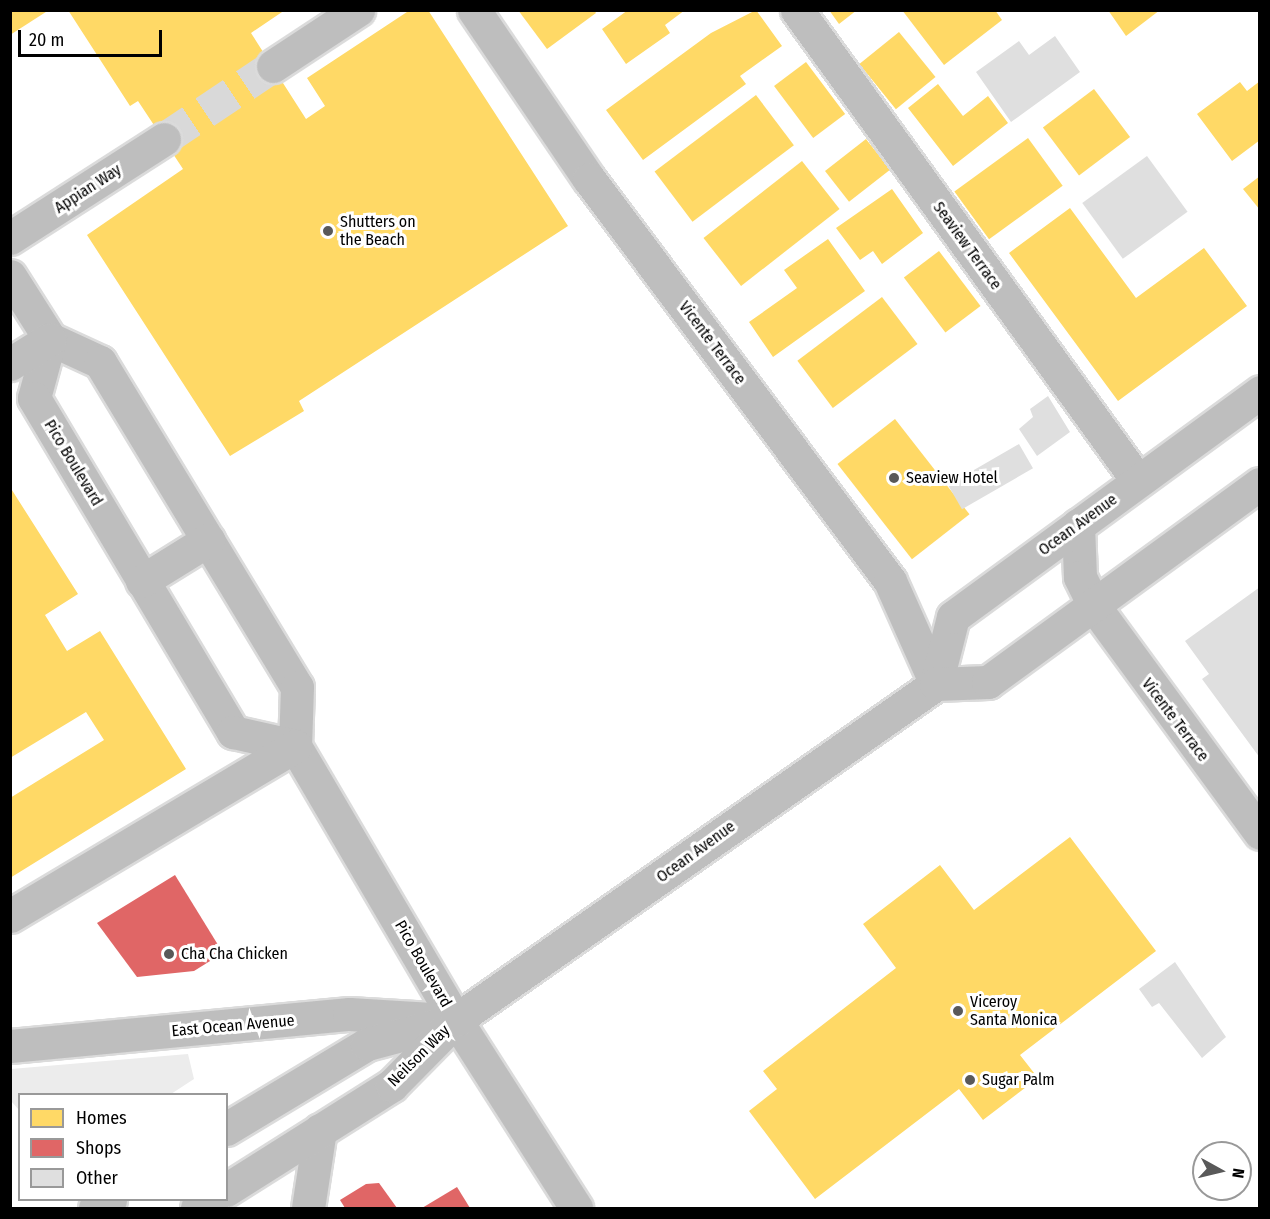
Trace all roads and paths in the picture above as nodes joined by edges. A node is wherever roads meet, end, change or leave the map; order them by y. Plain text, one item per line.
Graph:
1 (358, 10) edge
2 (474, 10) edge
3 (797, 10) edge
4 (273, 66) tunnel mouth
5 (164, 139) tunnel mouth
6 (10, 237) edge
7 (10, 276) edge
8 (50, 339) junction
9 (10, 364) edge
10 (1260, 392) edge
11 (1138, 482) junction
12 (1260, 484) edge
13 (1078, 525) junction
14 (208, 540) junction
15 (142, 580) junction
16 (1094, 606) junction
17 (936, 684) junction
18 (295, 746) junction
19 (1260, 833) edge
20 (10, 916) edge
21 (456, 1020) junction
22 (10, 1046) edge
23 (228, 1128) edge
24 (320, 1130) junction
25 (228, 1189) edge
26 (108, 1201) edge
27 (210, 1201) edge
28 (95, 1209) edge
29 (197, 1209) edge
30 (308, 1209) edge
31 (576, 1209) edge

1 - 4 street
2 - 17 street, Vicente Terrace
3 - 11 street, Seaview Terrace
5 - 6 street, Appian Way
7 - 8 street
8 - 9 street
8 - 14 street
8 - 15 street, Pico Boulevard
10 - 11 street, Ocean Avenue
11 - 13 street, Ocean Avenue
12 - 16 street
13 - 16 street, Vicente Terrace
13 - 17 street, Ocean Avenue
14 - 15 street
14 - 18 street
15 - 18 street, Pico Boulevard
16 - 17 street
16 - 19 street, Vicente Terrace
17 - 21 street, Ocean Avenue
18 - 20 street
18 - 21 street, Pico Boulevard
21 - 22 street, East Ocean Avenue
21 - 23 street, Neilson Way
21 - 24 street, Neilson Way
21 - 31 street, Pico Boulevard
24 - 25 street, Neilson Way
24 - 30 street
26 - 28 street
27 - 29 street

